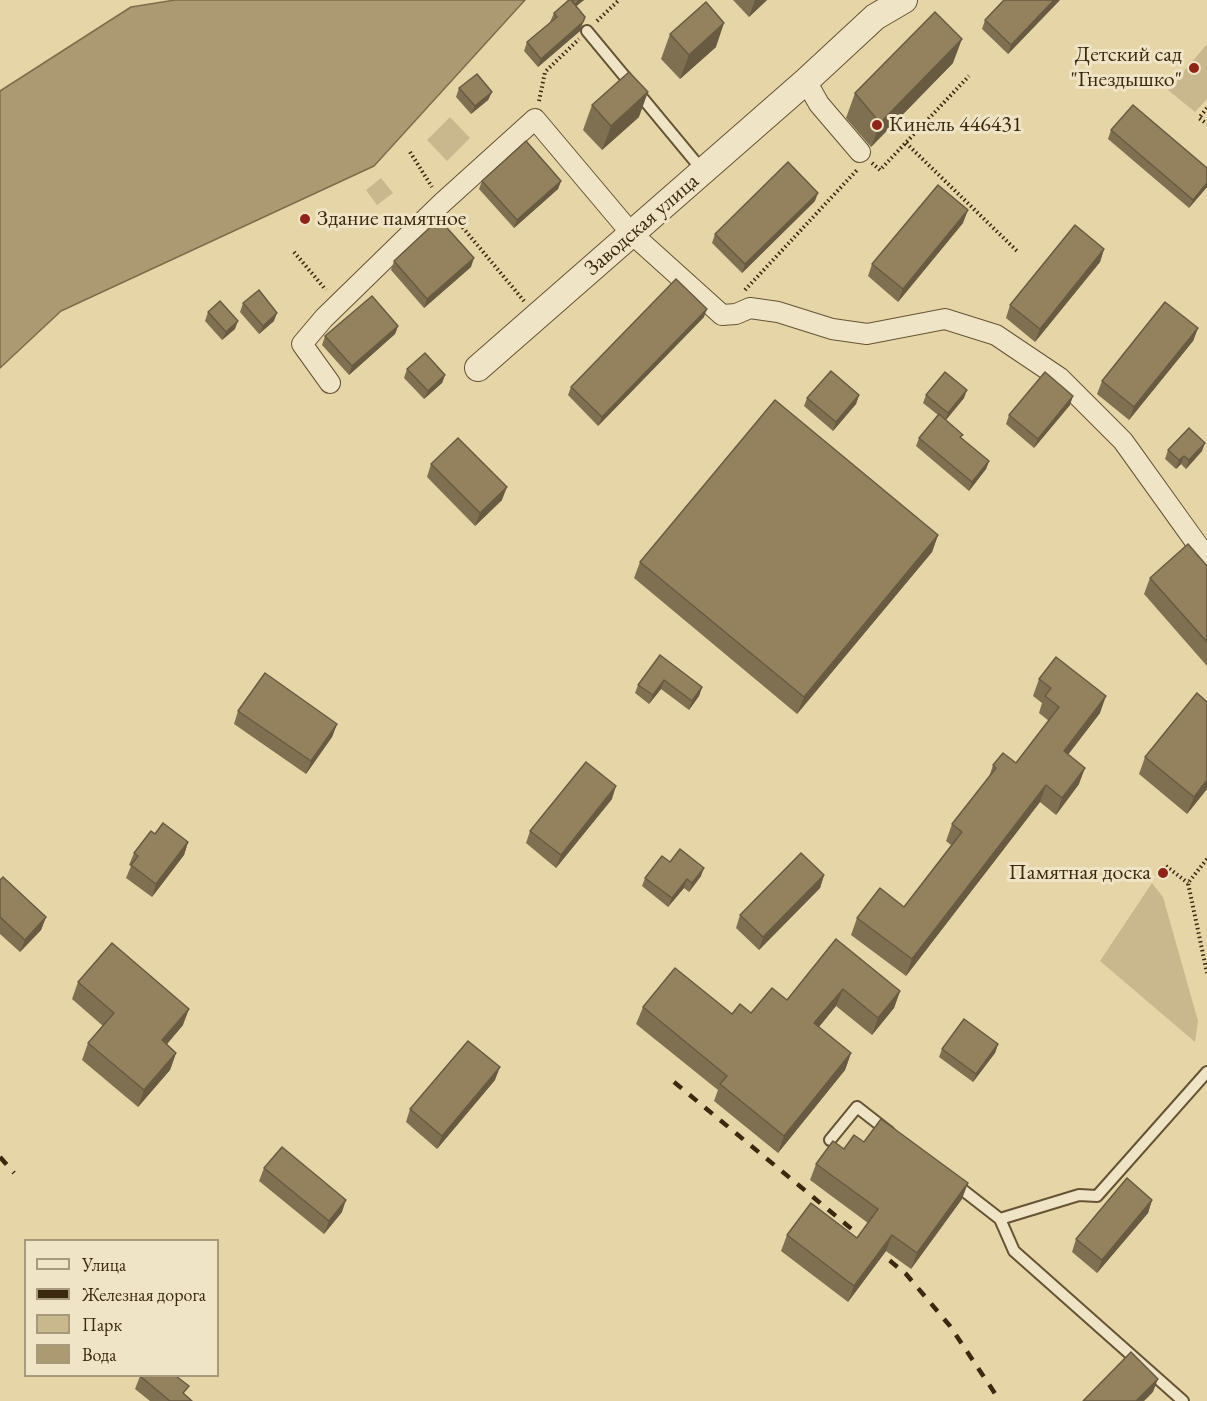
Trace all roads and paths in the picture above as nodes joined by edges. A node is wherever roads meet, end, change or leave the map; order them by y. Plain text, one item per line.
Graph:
1 (619, 0) edge
2 (904, 0) edge
3 (587, 31) junction
4 (969, 76) dead end
5 (806, 81) junction
6 (1207, 108) edge
7 (535, 119) junction
8 (1207, 124) edge
9 (906, 143) junction
10 (410, 152) dead end
11 (860, 159) junction
12 (704, 172) junction
13 (442, 203) junction
14 (631, 233) junction
15 (1017, 251) dead end
16 (294, 252) dead end
17 (338, 304) junction
18 (722, 315) junction
19 (537, 317) junction
20 (478, 368) dead end
21 (330, 383) dead end
22 (1207, 558) edge
23 (1207, 859) edge
24 (1166, 866) dead end
25 (1188, 884) junction
26 (1207, 973) edge
27 (1207, 1071) edge
28 (830, 1140) dead end
29 (902, 1142) edge
30 (946, 1177) edge
31 (1000, 1219) junction
32 (1183, 1401) edge

1 - 3 path
2 - 5 street, Заводская улица
3 - 7 path
3 - 12 lane
4 - 9 path
5 - 11 street
5 - 12 street, Заводская улица
6 - 8 path
7 - 13 street
7 - 14 street
9 - 11 path
9 - 15 path
10 - 13 path
11 - 18 path
12 - 14 street, Заводская улица
13 - 17 street
13 - 19 path
14 - 18 street
14 - 19 street, Заводская улица
16 - 17 path
17 - 21 street
18 - 22 street
19 - 20 street, Заводская улица
23 - 25 path
24 - 25 path
25 - 26 path
27 - 31 lane
28 - 29 lane
30 - 31 lane
31 - 32 lane

